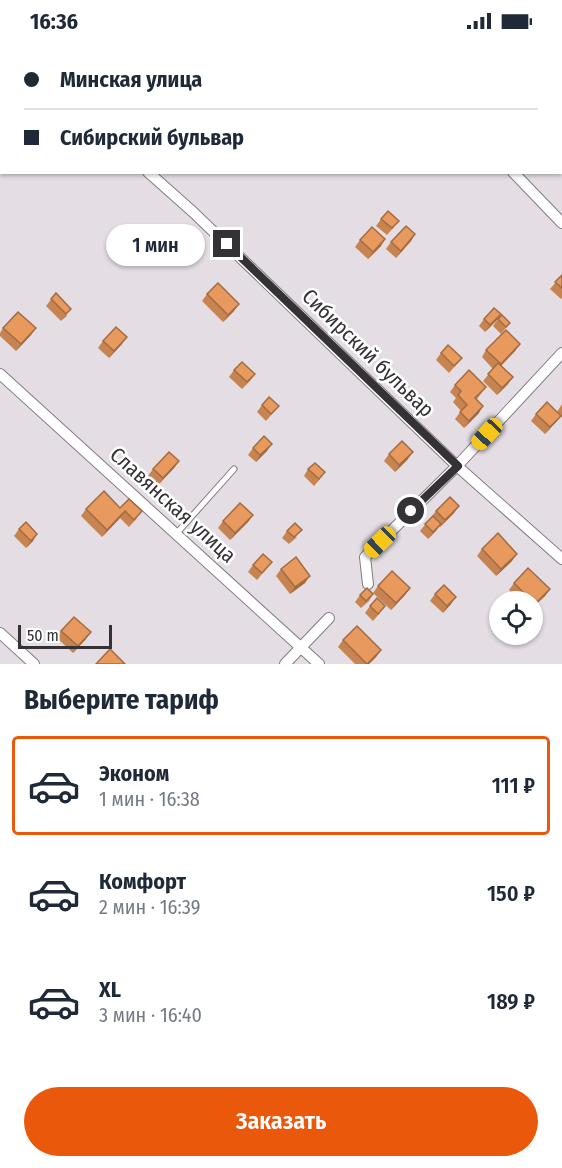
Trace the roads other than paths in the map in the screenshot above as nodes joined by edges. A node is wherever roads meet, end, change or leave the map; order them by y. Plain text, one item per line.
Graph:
1 (150, 174) edge
2 (515, 174) edge
3 (562, 223) edge
4 (562, 353) edge
5 (0, 374) edge
6 (458, 466) junction
7 (234, 469) dead end
8 (176, 534) junction
9 (562, 559) edge
10 (368, 584) dead end
11 (329, 618) dead end
12 (0, 633) edge
13 (301, 648) junction
14 (34, 664) edge
15 (285, 664) edge
16 (319, 664) edge

1 - 6 street, Сибирский бульвар
2 - 3 street
4 - 6 street
5 - 8 street, Славянская улица
6 - 9 street, Сибирский бульвар
6 - 10 street
7 - 8 lane
8 - 13 street, Славянская улица
11 - 13 street
12 - 14 street
13 - 15 street
13 - 16 street, Славянская улица

